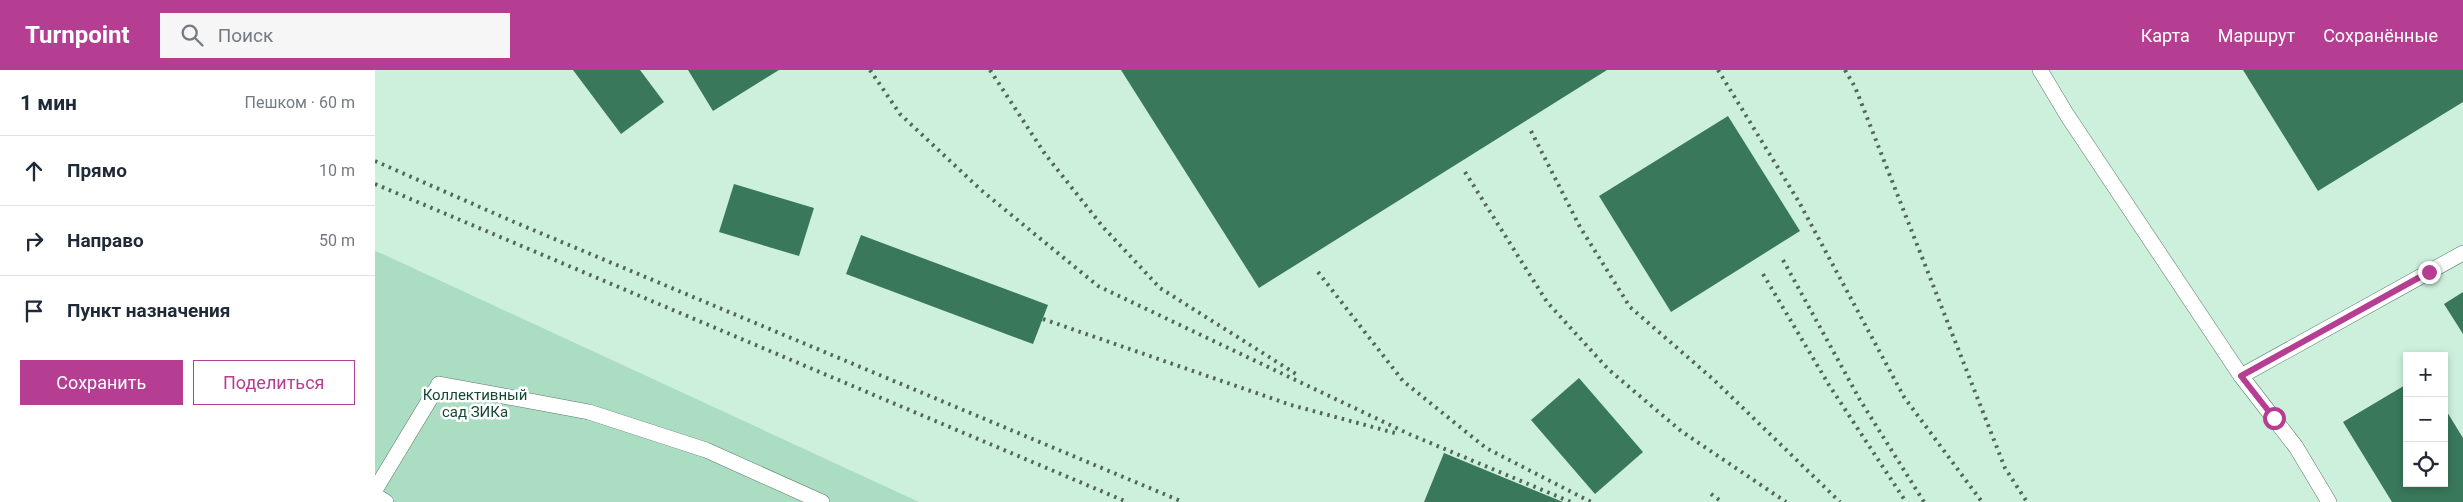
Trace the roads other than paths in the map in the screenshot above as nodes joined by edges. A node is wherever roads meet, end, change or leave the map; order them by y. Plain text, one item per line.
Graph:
1 (2040, 70) edge
2 (2463, 253) edge
3 (2241, 376) junction
4 (375, 490) edge
5 (375, 495) edge
6 (386, 502) edge
7 (822, 502) edge
8 (2329, 502) edge

1 - 3 lane
2 - 3 lane
3 - 8 lane
4 - 7 lane
5 - 6 lane

